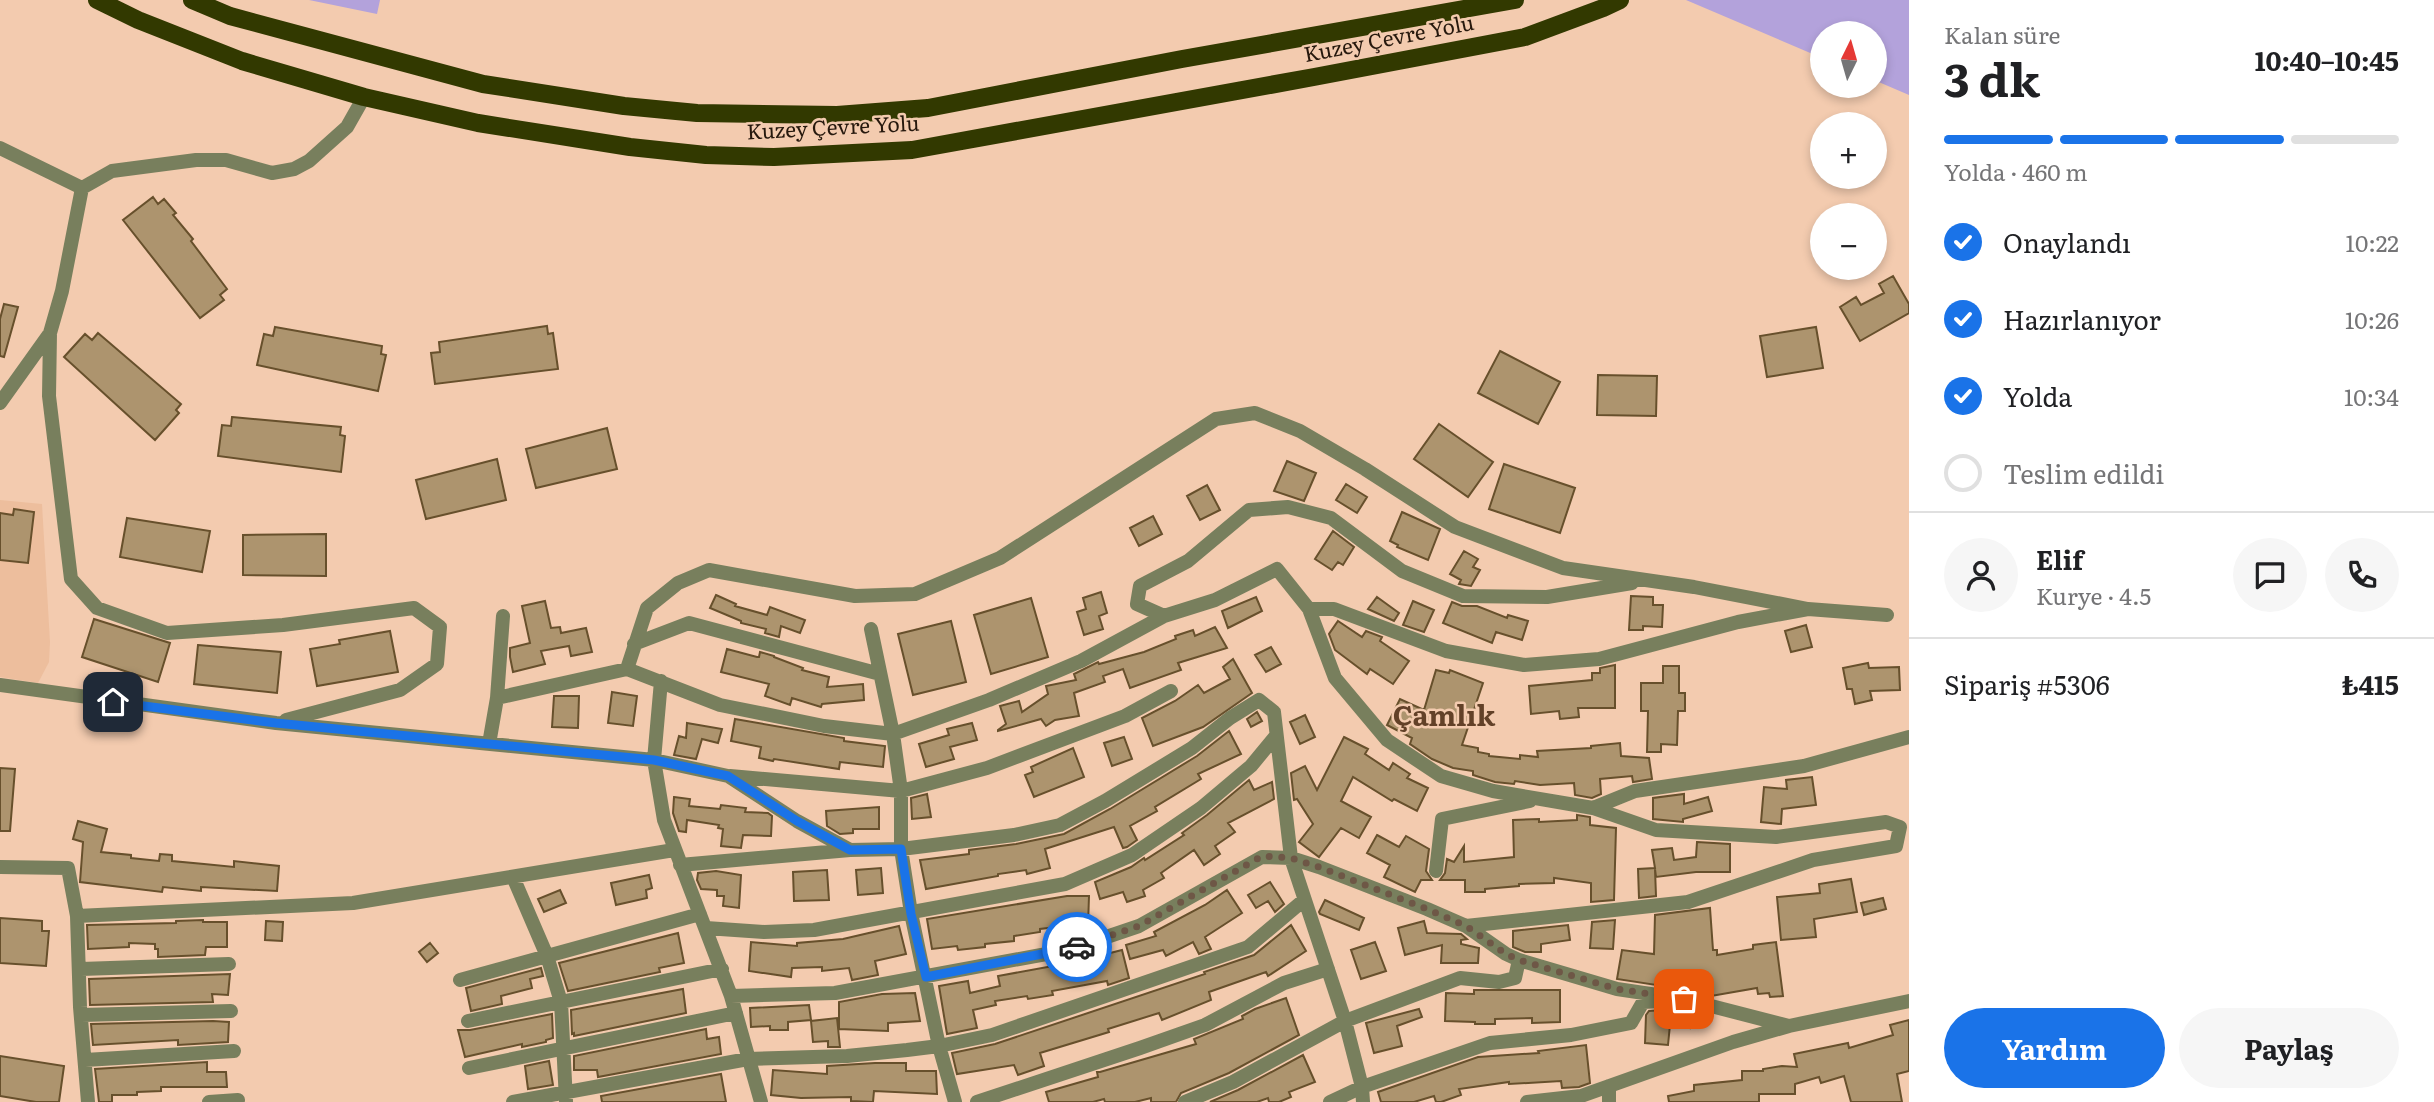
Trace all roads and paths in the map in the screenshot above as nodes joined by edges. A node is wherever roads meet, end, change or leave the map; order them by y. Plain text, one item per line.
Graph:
1 (97, 0) edge
2 (192, 0) edge
3 (1515, 0) edge
4 (1620, 0) edge
5 (365, 97) junction
6 (0, 148) edge
7 (82, 187) junction
8 (50, 333) junction
9 (0, 403) edge
10 (1647, 580) junction
11 (1309, 609) junction
12 (1808, 609) junction
13 (503, 615) dead end
14 (1164, 615) junction
15 (1887, 615) dead end
16 (871, 629) dead end
17 (634, 644) junction
18 (627, 669) junction
19 (880, 674) junction
20 (661, 681) junction
21 (0, 685) edge
22 (1171, 691) dead end
23 (497, 698) junction
24 (276, 723) junction
25 (893, 734) junction
26 (1275, 737) junction
27 (1909, 737) edge
28 (489, 744) junction
29 (654, 760) junction
30 (728, 776) junction
31 (901, 791) junction
32 (1541, 799) junction
33 (1593, 808) junction
34 (901, 849) junction
35 (674, 850) junction
36 (850, 850) junction
37 (1291, 858) junction
38 (680, 864) junction
39 (0, 867) edge
40 (1436, 871) dead end
41 (513, 877) junction
42 (1304, 900) junction
43 (700, 914) junction
44 (911, 914) junction
45 (77, 916) junction
46 (1466, 926) junction
47 (706, 928) junction
48 (547, 956) junction
49 (1519, 960) junction
50 (229, 964) dead end
51 (80, 969) junction
52 (722, 969) junction
53 (1328, 969) junction
54 (926, 977) junction
55 (460, 980) dead end
56 (731, 996) junction
57 (1684, 999) junction
58 (1909, 1001) edge
59 (561, 1002) junction
60 (231, 1011) dead end
61 (736, 1013) junction
62 (82, 1015) junction
63 (468, 1021) dead end
64 (1345, 1021) junction
65 (1789, 1026) junction
66 (939, 1046) junction
67 (564, 1048) junction
68 (234, 1051) dead end
69 (748, 1059) junction
70 (85, 1060) junction
71 (468, 1068) dead end
72 (1609, 1086) junction
73 (1363, 1094) edge
74 (566, 1097) edge
75 (237, 1100) dead end
76 (88, 1102) edge
77 (209, 1102) edge
78 (513, 1102) edge
79 (761, 1102) edge
80 (955, 1102) edge
81 (976, 1102) edge
82 (1185, 1102) edge
83 (1330, 1102) edge
84 (1527, 1102) edge
85 (1609, 1102) edge

1 - 5 main road, Kuzey Çevre Yolu
2 - 3 main road, Kuzey Çevre Yolu
4 - 5 main road, Kuzey Çevre Yolu
5 - 7 street
6 - 7 street
7 - 8 street
8 - 9 street
8 - 24 street
10 - 12 street
10 - 14 street
10 - 17 street
11 - 12 street
11 - 14 street
11 - 32 street
12 - 15 street
13 - 23 street
14 - 25 street
16 - 19 street
17 - 18 street
17 - 19 street
18 - 20 street
18 - 23 street
19 - 25 street
20 - 25 street
20 - 29 street
21 - 24 street
22 - 31 street
23 - 28 street
24 - 28 street
25 - 31 street
26 - 34 street
26 - 37 street
26 - 44 street
27 - 33 street
28 - 29 street
29 - 30 street
29 - 35 street
30 - 31 street
30 - 36 street
31 - 34 street
32 - 33 street
32 - 40 street
33 - 46 street
34 - 36 street
34 - 44 street
35 - 38 street
35 - 41 street
36 - 38 street
37 - 42 street
37 - 46 street
37 - 54 street
38 - 43 street
39 - 45 street
41 - 45 street
41 - 48 street
42 - 53 street
42 - 66 street
43 - 47 street
43 - 48 street
44 - 47 street
44 - 54 street
45 - 51 street
46 - 49 street
47 - 52 street
48 - 55 street
48 - 59 street
49 - 57 street
49 - 64 street
50 - 51 street
51 - 62 street
52 - 56 street
52 - 59 street
53 - 64 street
53 - 81 street
54 - 56 street
54 - 66 street
56 - 61 street
57 - 65 street
57 - 73 street
58 - 65 street
59 - 63 street
59 - 67 street
60 - 62 street
61 - 67 street
61 - 69 street
62 - 70 street
64 - 73 street
64 - 82 street
65 - 72 street
66 - 69 street
66 - 80 street
67 - 71 street
67 - 74 street
68 - 70 street
69 - 74 street
69 - 79 street
70 - 76 street
72 - 84 street
72 - 85 street
73 - 83 street
74 - 78 street
75 - 77 street

